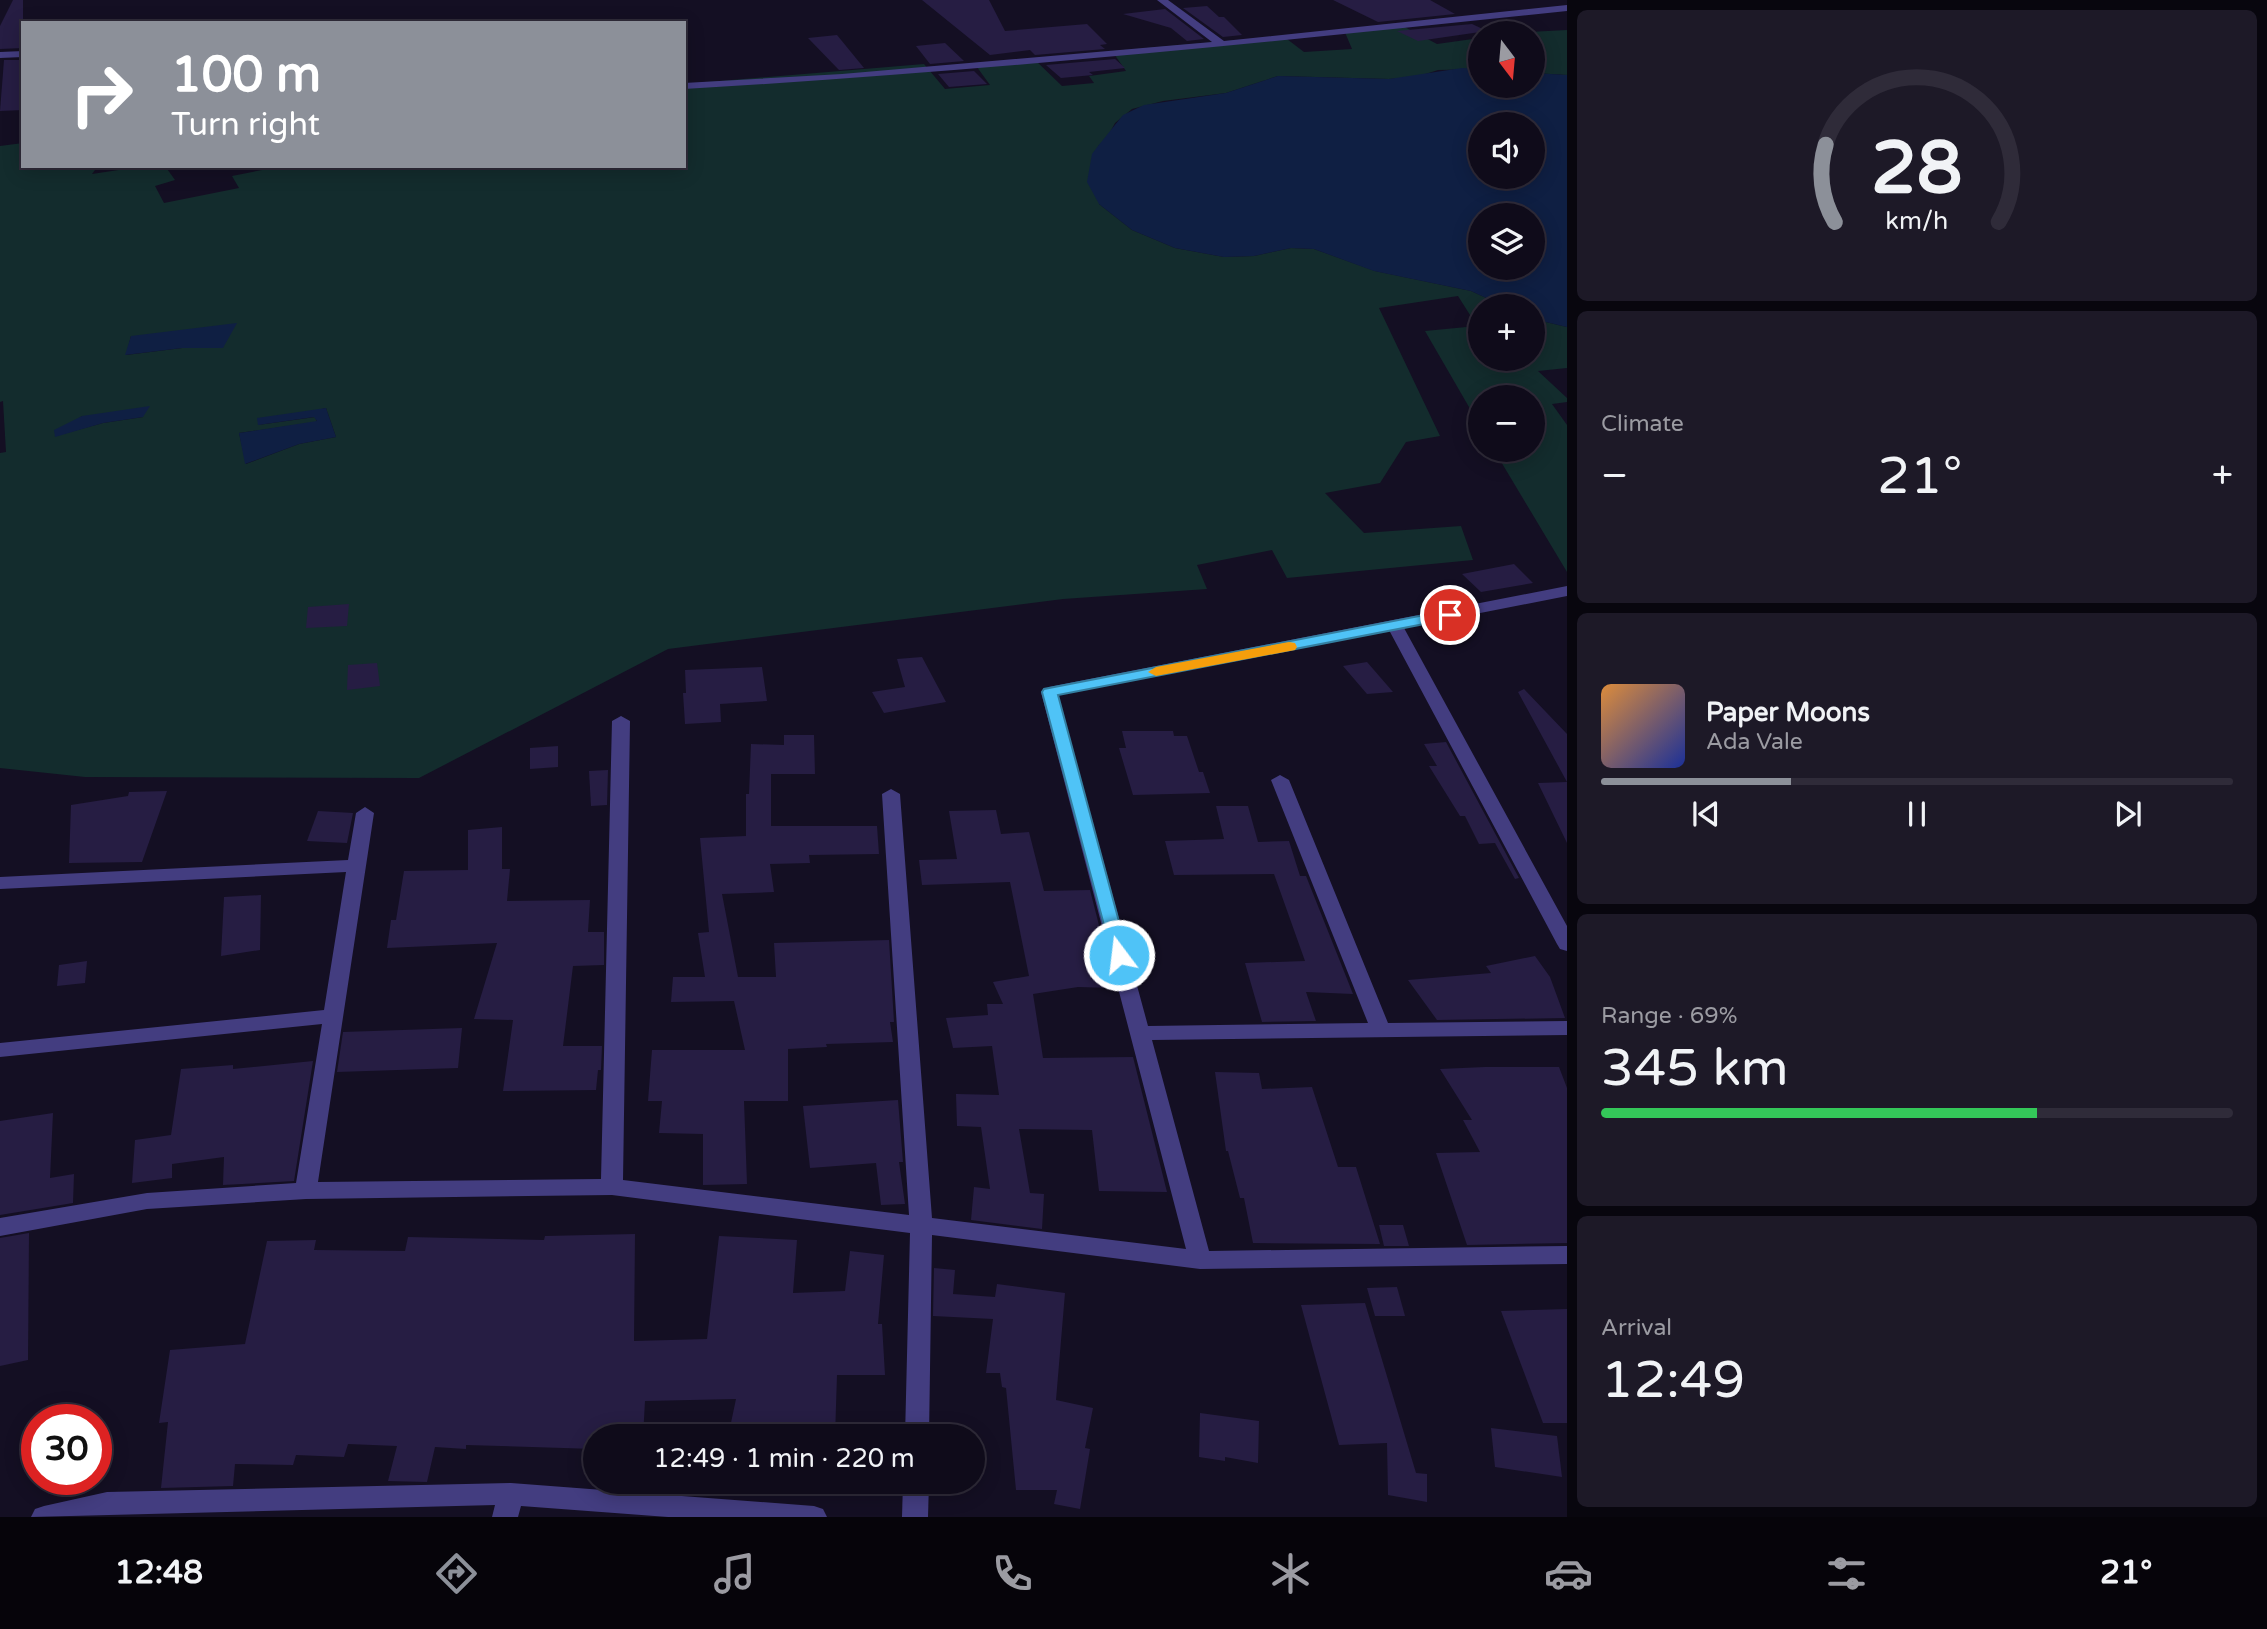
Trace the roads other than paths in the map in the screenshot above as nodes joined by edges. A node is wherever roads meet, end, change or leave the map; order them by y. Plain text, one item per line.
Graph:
1 (1161, 0) edge
2 (1567, 8) edge
3 (1222, 44) junction
4 (21, 54) edge
5 (0, 55) edge
6 (686, 86) edge
7 (1564, 594) edge
8 (1395, 626) junction
9 (621, 721) dead end
10 (1280, 779) dead end
11 (891, 794) dead end
12 (365, 813) dead end
13 (357, 866) junction
14 (0, 883) edge
15 (1567, 944) edge
16 (333, 1016) junction
17 (1567, 1028) edge
18 (1381, 1030) junction
19 (1141, 1033) junction
20 (0, 1050) edge
21 (612, 1187) junction
22 (306, 1191) junction
23 (921, 1225) junction
24 (0, 1227) edge
25 (1567, 1255) edge
26 (1200, 1260) junction
27 (917, 1424) edge
28 (916, 1494) edge
29 (508, 1506) edge
30 (190, 1509) edge
31 (44, 1517) edge
32 (814, 1517) edge
33 (915, 1517) edge

1 - 3 street
2 - 3 street
3 - 6 street
4 - 5 street
7 - 8 street
8 - 15 street
8 - 19 street
9 - 21 street
10 - 18 street
11 - 23 street
12 - 13 street
13 - 14 street
13 - 16 street
16 - 20 street
16 - 22 street
17 - 18 street
18 - 19 street
19 - 26 street
21 - 22 street
21 - 23 street
22 - 24 street
23 - 26 street
23 - 27 street
25 - 26 street
28 - 33 street
29 - 30 street
29 - 32 street
30 - 31 street

